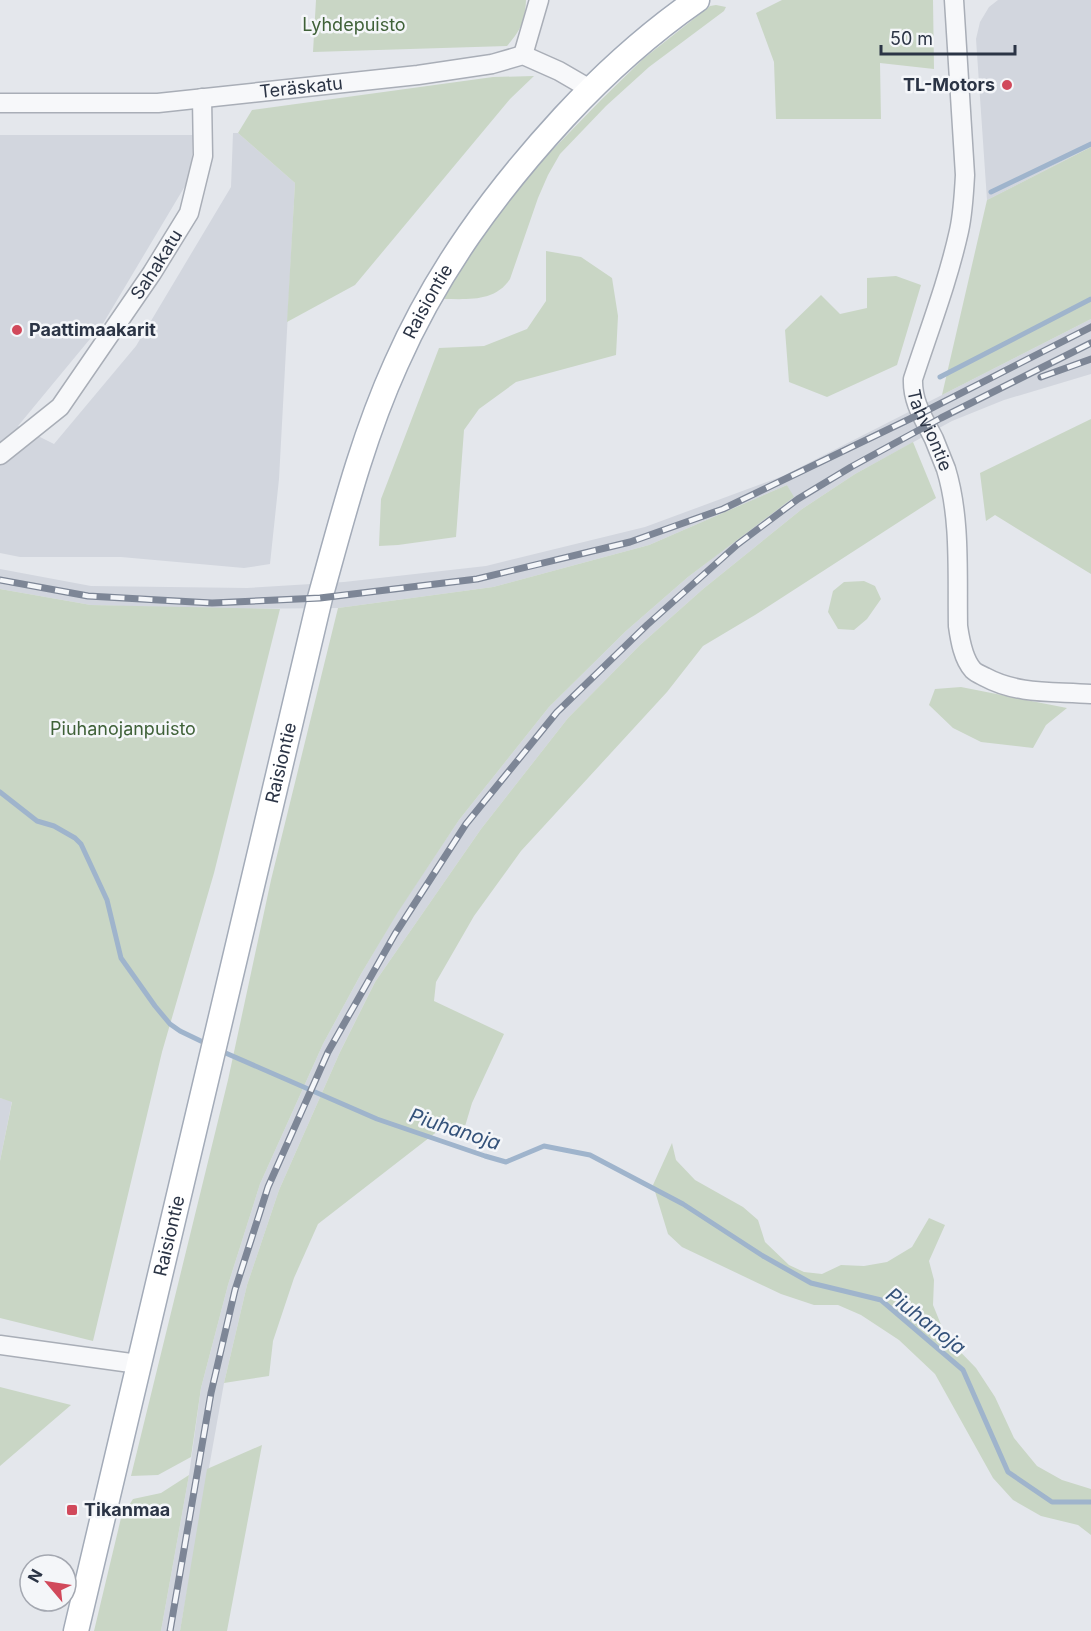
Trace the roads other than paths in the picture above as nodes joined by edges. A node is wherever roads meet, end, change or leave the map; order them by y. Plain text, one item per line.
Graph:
1 (539, 0) edge
2 (697, 0) edge
3 (954, 0) edge
4 (523, 55) junction
5 (591, 89) junction
6 (202, 98) junction
7 (0, 103) edge
8 (0, 455) edge
9 (1091, 694) edge
10 (0, 1345) edge
11 (138, 1364) junction
12 (76, 1631) edge

1 - 4 street
2 - 5 main road, Raisiontie
3 - 9 street, Tahviontie
4 - 5 street
4 - 6 street, Teräskatu
5 - 11 main road, Raisiontie
6 - 7 street, Teräskatu
6 - 8 street, Sahakatu
10 - 11 street
11 - 12 main road, Raisiontie

